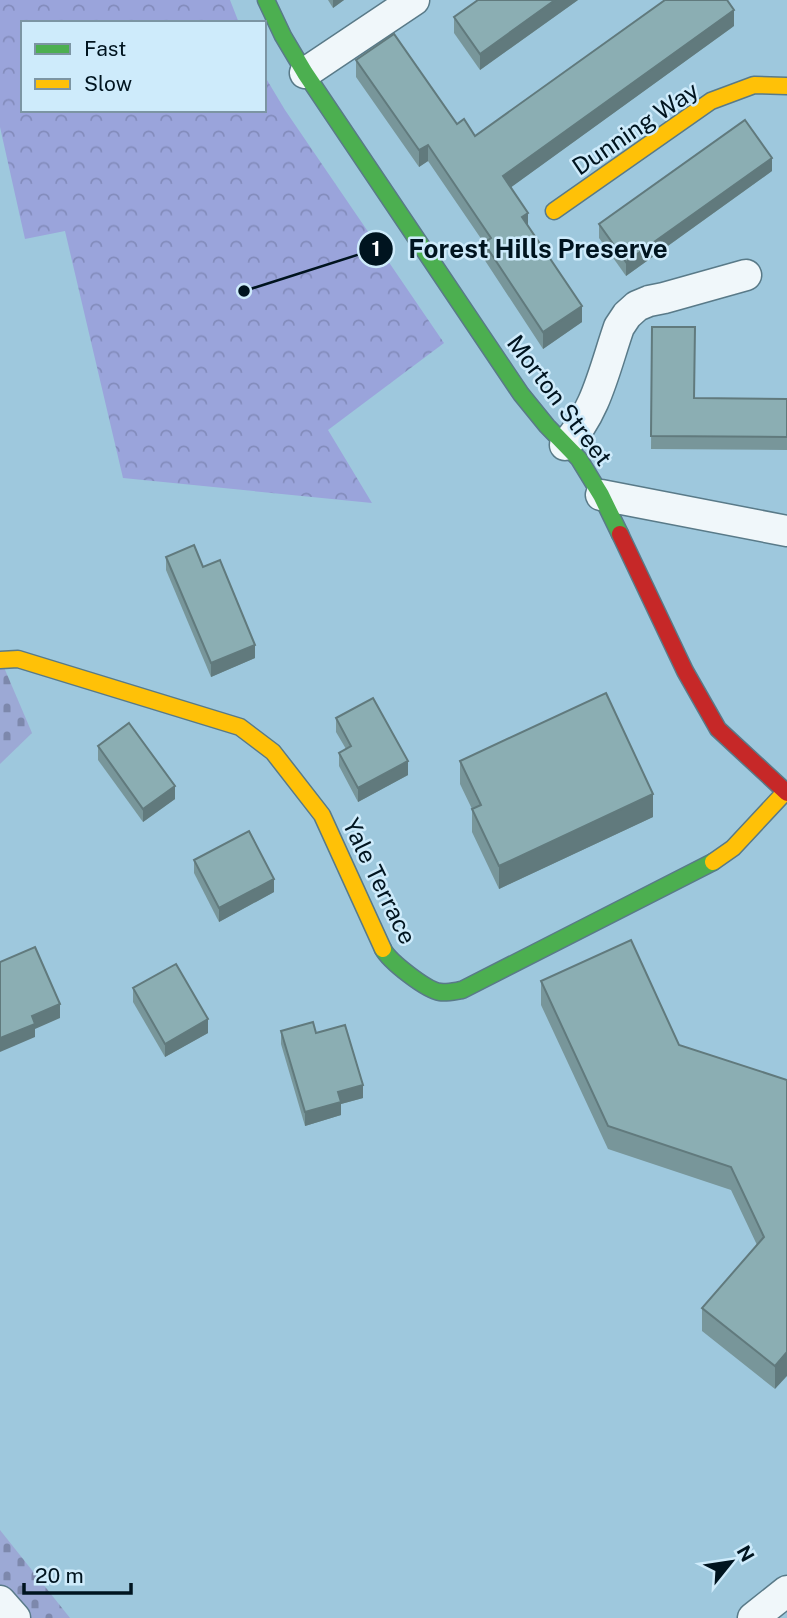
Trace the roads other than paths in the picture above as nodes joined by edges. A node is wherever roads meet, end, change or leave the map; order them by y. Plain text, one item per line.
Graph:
1 (266, 0) edge
2 (414, 0) edge
3 (305, 73) junction
4 (787, 86) edge
5 (554, 211) dead end
6 (746, 275) dead end
7 (565, 445) junction
8 (601, 495) junction
9 (787, 531) edge
10 (0, 660) edge
11 (787, 792) edge
12 (787, 1591) edge
13 (0, 1601) edge
14 (15, 1618) edge
15 (753, 1618) edge

1 - 3 street, Morton Street
2 - 3 street
3 - 7 street, Morton Street
4 - 5 street, Dunning Way
6 - 7 street
7 - 8 street, Morton Street
8 - 9 street
8 - 11 street, Morton Street
10 - 11 street, Yale Terrace
12 - 15 street
13 - 14 street

